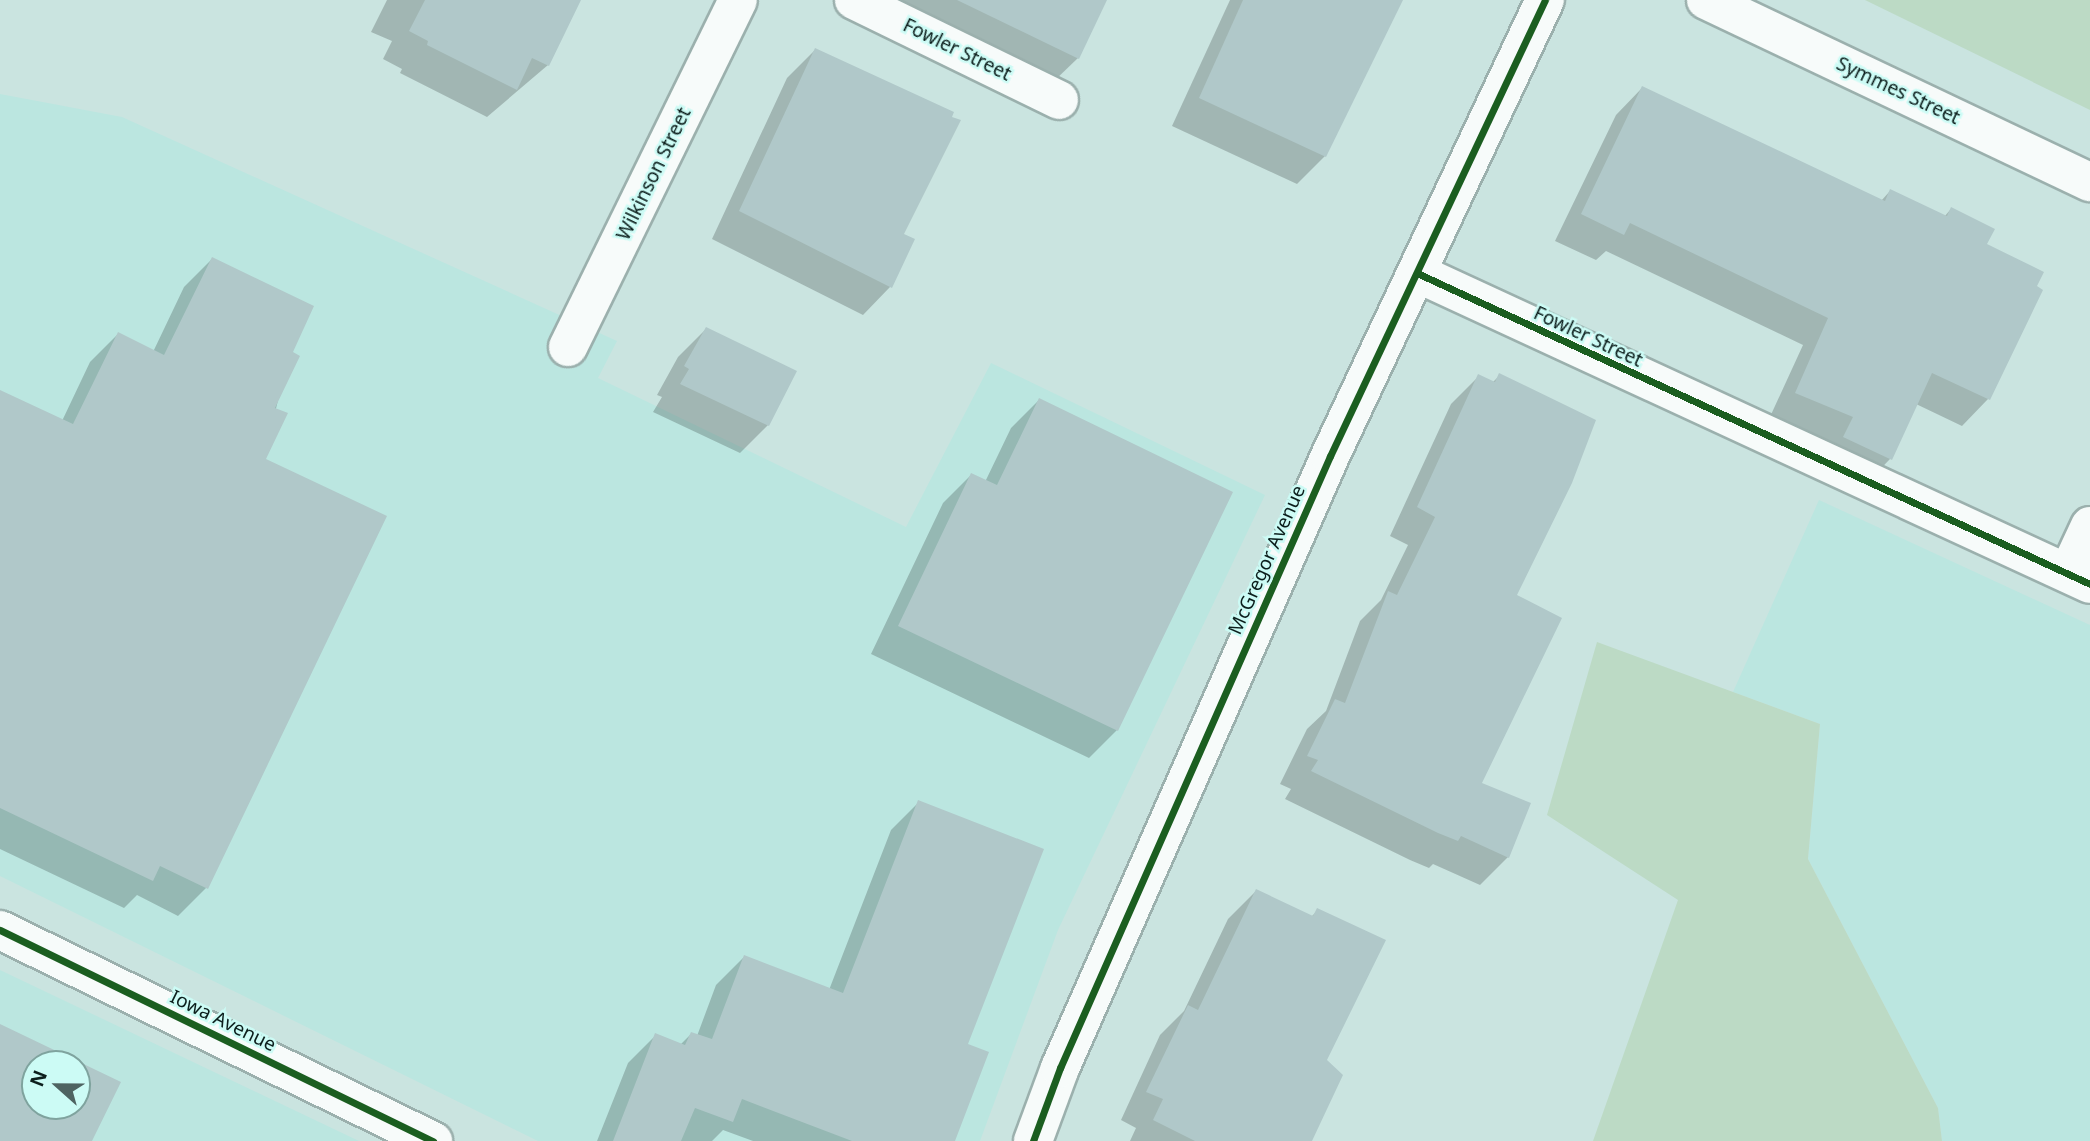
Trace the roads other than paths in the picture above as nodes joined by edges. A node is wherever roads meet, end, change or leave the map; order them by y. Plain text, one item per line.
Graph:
1 (738, 0) edge
2 (855, 0) edge
3 (1545, 0) edge
4 (1706, 0) edge
5 (1059, 100) dead end
6 (2090, 182) edge
7 (1417, 273) junction
8 (568, 347) dead end
9 (2090, 526) edge
10 (2079, 579) edge
11 (0, 930) edge
12 (433, 1141) edge
13 (1033, 1141) edge

1 - 8 street, Wilkinson Street
2 - 5 street, Fowler Street
3 - 7 street, McGregor Avenue
4 - 6 street, Symmes Street
7 - 10 street, Fowler Street
7 - 13 street, McGregor Avenue
9 - 10 street
11 - 12 street, Iowa Avenue

